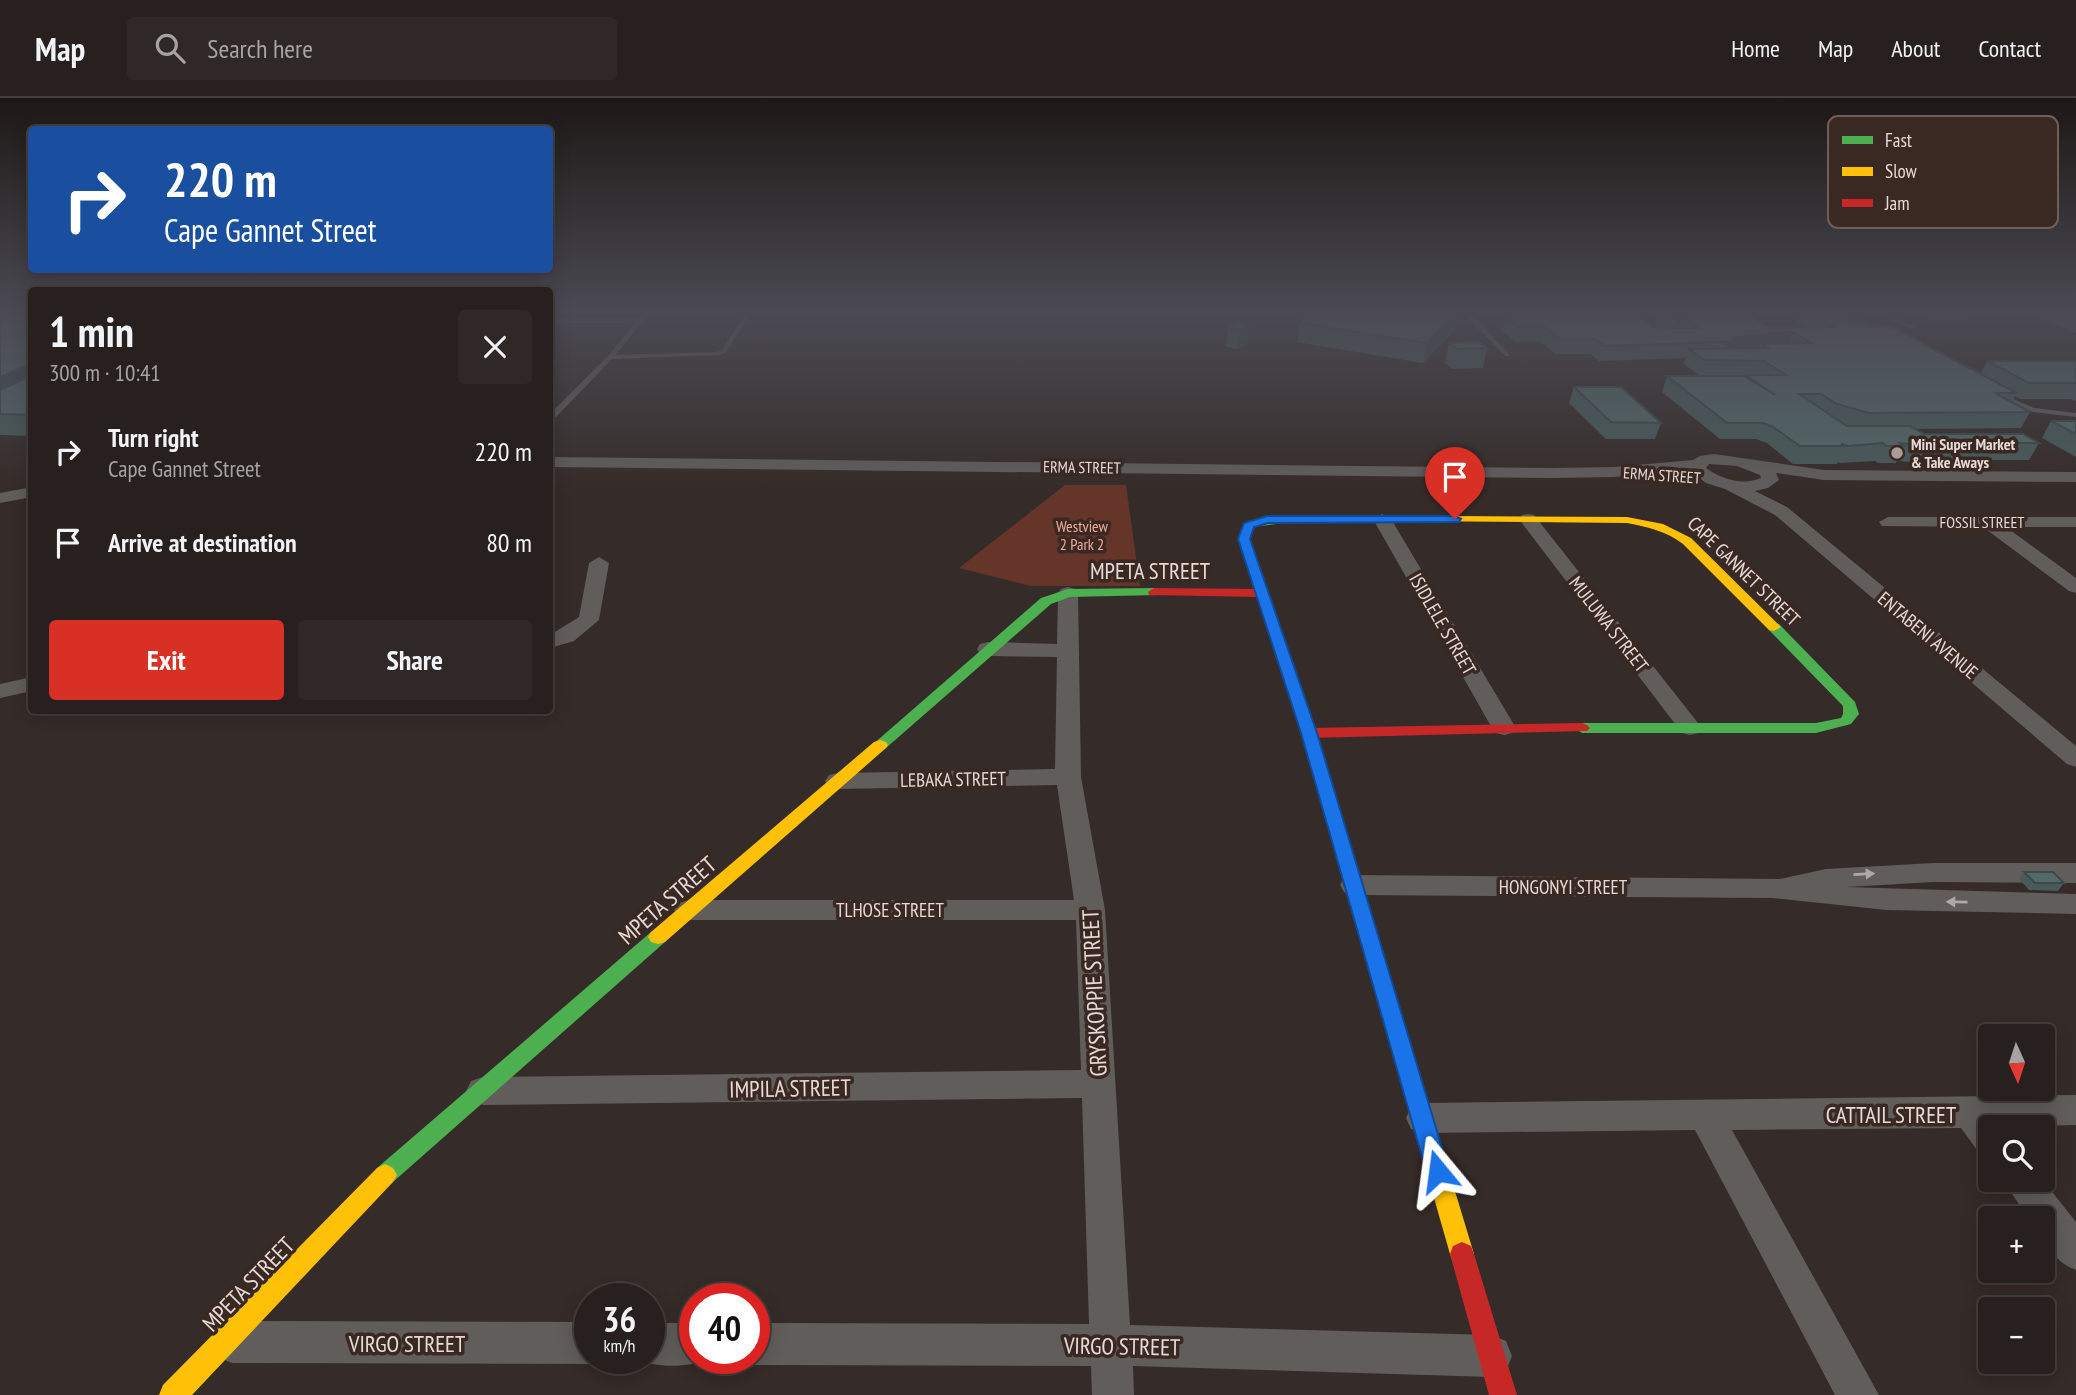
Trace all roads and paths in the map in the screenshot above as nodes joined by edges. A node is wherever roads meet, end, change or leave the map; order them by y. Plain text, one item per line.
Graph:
1 (594, 374) edge
2 (1994, 394) edge
3 (553, 415) edge
4 (2076, 415) edge
5 (553, 462) edge
6 (1750, 464) junction
7 (1697, 465) junction
8 (1614, 472) junction
9 (1824, 475) junction
10 (2076, 477) edge
11 (1719, 481) junction
12 (1768, 482) junction
13 (28, 493) edge
14 (0, 498) edge
15 (1781, 511) junction
16 (1382, 519) junction
17 (1528, 519) junction
18 (1888, 522) dead end
19 (1987, 522) junction
20 (2076, 522) edge
21 (599, 563) dead end
22 (2076, 587) edge
23 (1068, 593) junction
24 (1261, 593) junction
25 (553, 641) edge
26 (988, 649) junction
27 (1068, 650) junction
28 (28, 685) edge
29 (0, 691) edge
30 (1504, 728) junction
31 (1690, 728) junction
32 (1309, 733) junction
33 (2076, 759) edge
34 (1068, 778) junction
35 (838, 781) junction
36 (1978, 873) junction
37 (2073, 876) edge
38 (1354, 886) junction
39 (1773, 888) junction
40 (2008, 903) junction
41 (2076, 904) edge
42 (689, 910) junction
43 (1090, 910) junction
44 (1099, 1084) junction
45 (481, 1091) junction
46 (2076, 1110) edge
47 (1706, 1115) junction
48 (2046, 1115) edge
49 (1423, 1118) junction
50 (1978, 1126) edge
51 (2030, 1192) edge
52 (2076, 1252) edge
53 (224, 1342) junction
54 (574, 1343) edge
55 (770, 1344) edge
56 (1111, 1345) junction
57 (1491, 1356) junction
58 (173, 1395) edge
59 (1113, 1395) edge
60 (1503, 1395) edge
61 (1858, 1395) edge

1 - 3 lane
2 - 4 lane
5 - 8 street, ERMA STREET
6 - 7 street, ERMA STREET
6 - 9 street
6 - 12 street
7 - 8 street, ERMA STREET
7 - 11 street
8 - 11 street, ERMA STREET
9 - 10 street
9 - 12 street
11 - 12 street, ERMA STREET
11 - 15 street, ENTABENI AVENUE
12 - 15 street, ENTABENI AVENUE
13 - 14 street
15 - 33 street, ENTABENI AVENUE
16 - 17 street, CAPE GANNET STREET
16 - 24 street, CAPE GANNET STREET
16 - 30 street, ISIDLELE STREET
17 - 31 street, MULUWA STREET
17 - 31 street, CAPE GANNET STREET
18 - 19 street, FOSSIL STREET
19 - 20 street, FOSSIL STREET
19 - 22 street
21 - 25 street
23 - 24 street, MPETA STREET
23 - 26 street, MPETA STREET
23 - 27 street, GRYSKOPPIE STREET
24 - 32 street, CAPE GANNET STREET
26 - 27 street
26 - 35 street, MPETA STREET
27 - 34 street, GRYSKOPPIE STREET
28 - 29 street
30 - 31 street, CAPE GANNET STREET
30 - 32 street, CAPE GANNET STREET
32 - 38 street, CAPE GANNET STREET
34 - 35 street, LEBAKA STREET
34 - 43 street, GRYSKOPPIE STREET
35 - 42 street, MPETA STREET
36 - 37 street, HONGONYI STREET
39 -> 36 street, HONGONYI STREET
36 - 40 street
38 - 39 street, HONGONYI STREET
38 - 49 street, CAPE GANNET STREET
40 -> 39 street, HONGONYI STREET
40 - 41 street, HONGONYI STREET
42 - 43 street, TLHOSE STREET
42 - 45 street, MPETA STREET
43 - 44 street, GRYSKOPPIE STREET
44 - 45 street, IMPILA STREET
44 - 56 street, GRYSKOPPIE STREET
45 - 53 street, MPETA STREET
46 - 48 street, CATTAIL STREET
47 - 49 street, CATTAIL STREET
47 - 50 street, CATTAIL STREET
47 - 61 street
49 - 57 street, CAPE GANNET STREET
51 - 52 street
53 - 54 street, VIRGO STREET
53 - 58 street, MPETA STREET
55 - 56 street, VIRGO STREET
56 - 57 street, VIRGO STREET
56 - 59 street, GRYSKOPPIE STREET
57 - 60 street, CAPE GANNET STREET

